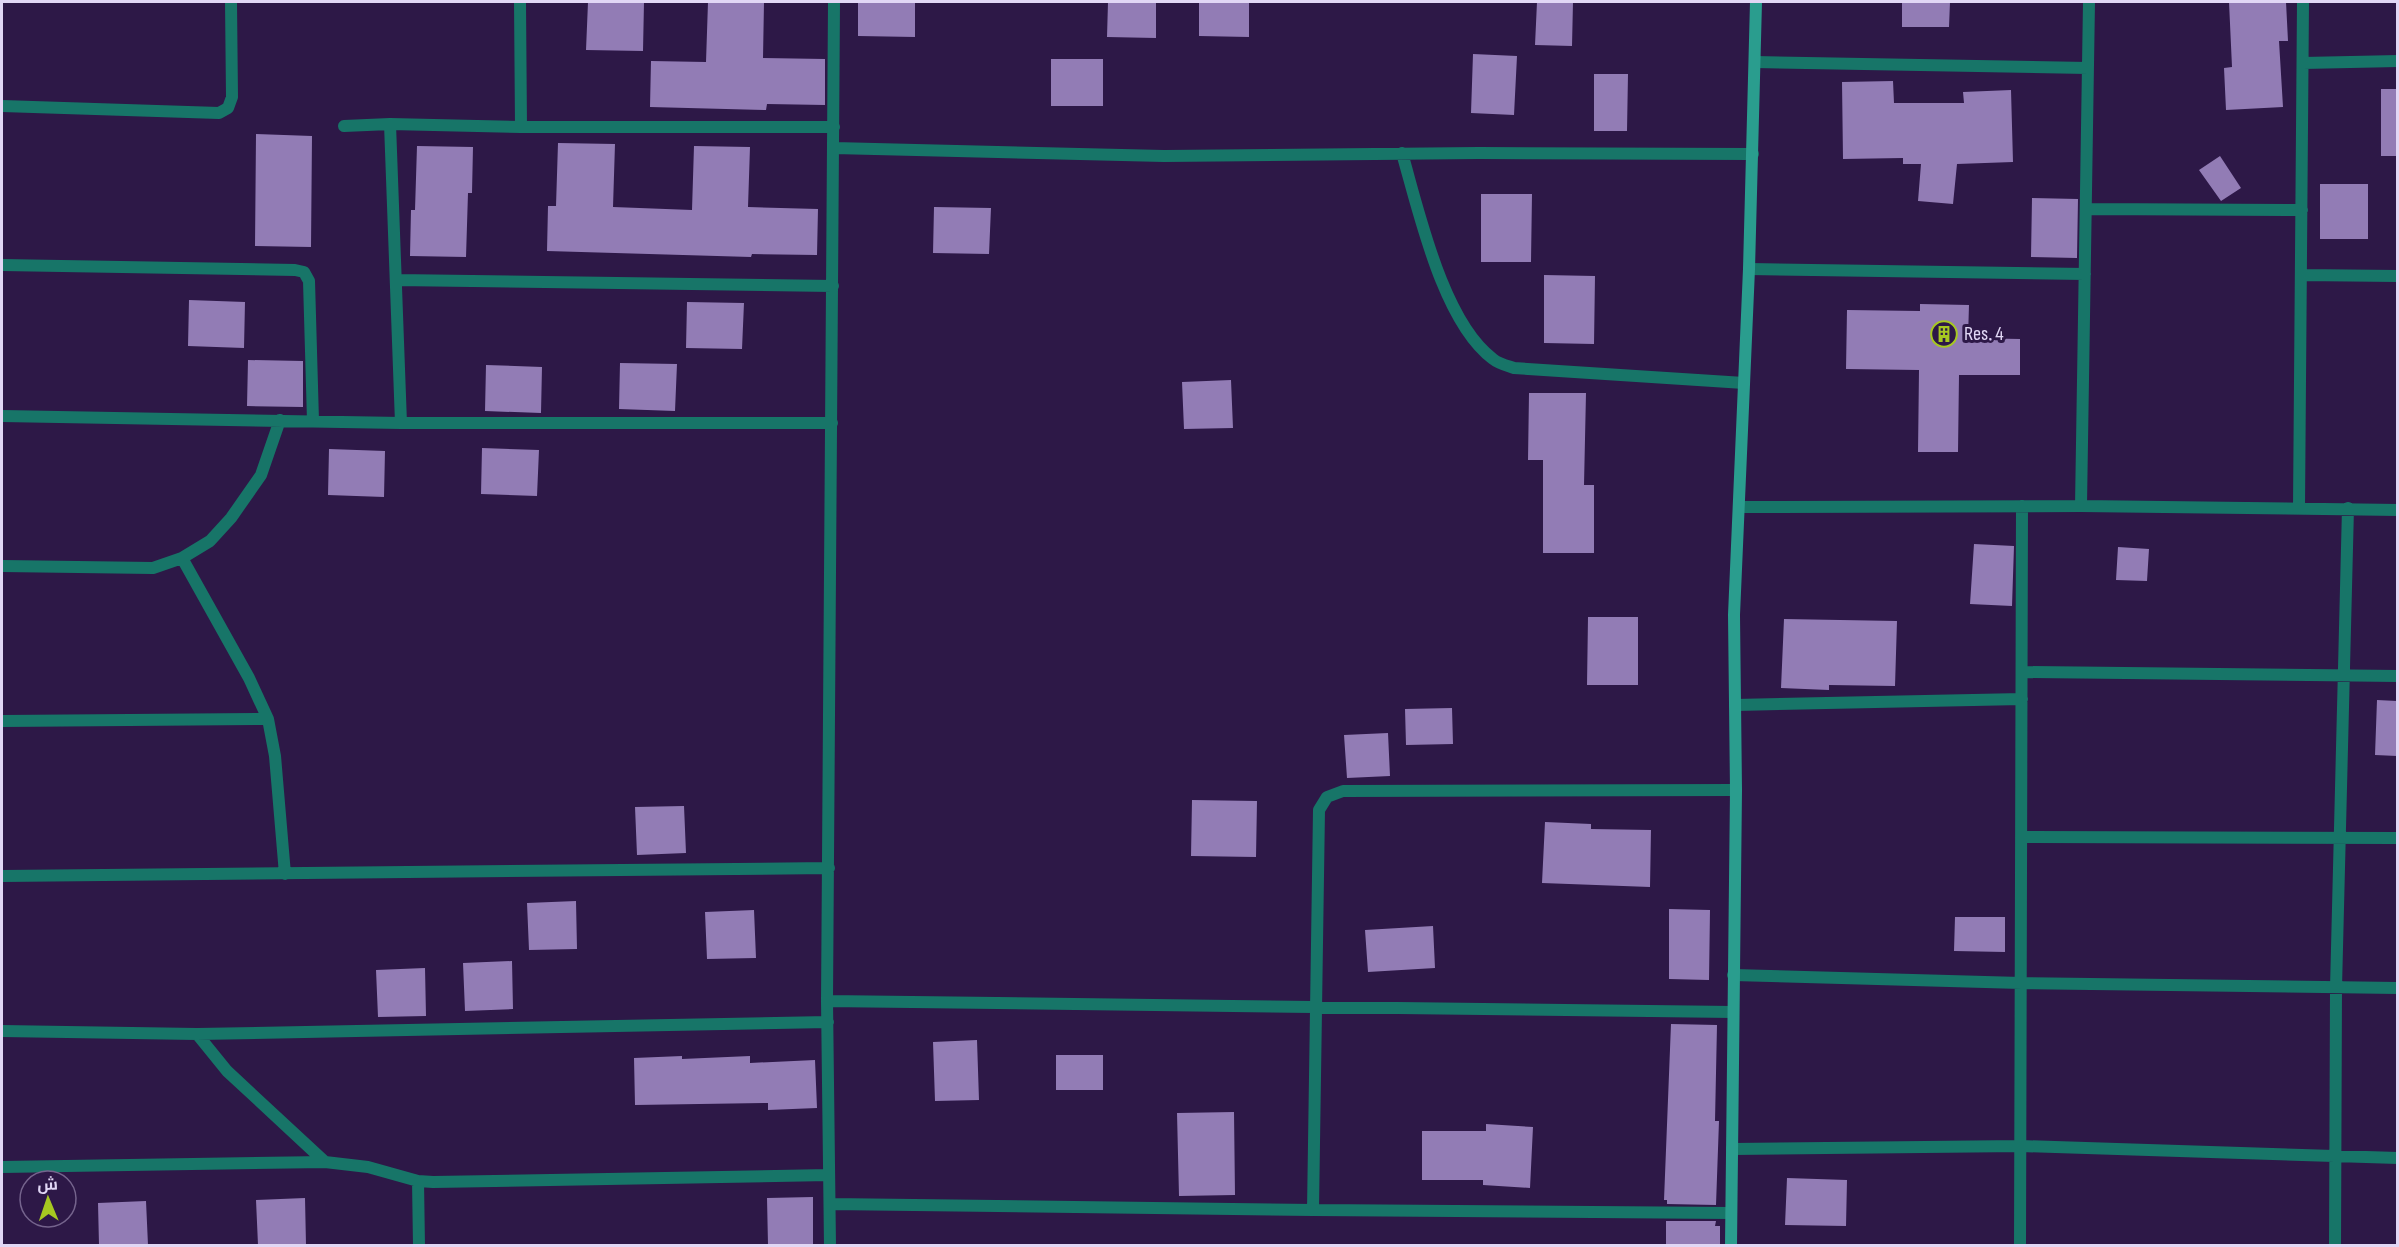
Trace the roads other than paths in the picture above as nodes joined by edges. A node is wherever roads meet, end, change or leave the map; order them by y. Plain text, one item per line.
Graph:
1 (231, 2) edge
2 (520, 2) edge
3 (834, 2) edge
4 (1756, 2) edge
5 (2089, 2) edge
6 (2303, 2) edge
7 (2397, 61) edge
8 (1755, 62) junction
9 (2303, 63) junction
10 (2088, 68) junction
11 (2, 106) edge
12 (390, 124) junction
13 (344, 126) dead end
14 (521, 127) junction
15 (834, 128) junction
16 (834, 148) junction
17 (1402, 153) junction
18 (1753, 154) junction
19 (2087, 209) junction
20 (2302, 210) junction
21 (2, 265) edge
22 (1749, 269) junction
23 (2085, 274) junction
24 (2301, 275) junction
25 (2397, 276) edge
26 (396, 280) junction
27 (833, 286) junction
28 (1744, 383) junction
29 (2, 416) edge
30 (280, 420) junction
31 (313, 421) junction
32 (401, 423) junction
33 (832, 423) junction
34 (2022, 506) junction
35 (2081, 506) junction
36 (1739, 507) junction
37 (2299, 508) junction
38 (2348, 508) junction
39 (2397, 510) edge
40 (182, 558) junction
41 (2, 566) edge
42 (2022, 672) junction
43 (2344, 675) junction
44 (2397, 676) edge
45 (2022, 699) junction
46 (1735, 705) junction
47 (268, 719) junction
48 (2, 722) edge
49 (1736, 790) junction
50 (2021, 837) junction
51 (2397, 838) edge
52 (2340, 839) junction
53 (830, 868) junction
54 (285, 874) junction
55 (2, 876) edge
56 (1733, 975) junction
57 (2021, 983) junction
58 (2336, 988) junction
59 (2397, 988) edge
60 (827, 1001) junction
61 (1315, 1008) junction
62 (1733, 1012) junction
63 (828, 1022) junction
64 (2, 1031) edge
65 (197, 1034) junction
66 (2021, 1146) junction
67 (1732, 1149) junction
68 (2335, 1157) junction
69 (2397, 1158) edge
70 (325, 1162) junction
71 (2, 1167) edge
72 (829, 1175) junction
73 (418, 1181) junction
74 (830, 1204) junction
75 (1313, 1210) junction
76 (1731, 1213) junction
77 (419, 1245) edge
78 (830, 1245) edge
79 (1731, 1245) edge
80 (2020, 1245) edge
81 (2335, 1245) edge

1 - 11 street
2 - 14 street
3 - 15 street
4 - 8 main road
5 - 10 street
6 - 9 street
7 - 9 street
8 - 10 street
8 - 18 main road
9 - 20 street
10 - 19 street
12 - 13 street
12 - 14 street
12 - 26 street
14 - 15 street
15 - 16 street
16 - 17 street
16 - 27 street
17 - 18 street
17 - 28 street
18 - 22 main road
19 - 20 street
19 - 23 street
20 - 24 street
21 - 31 street
22 - 23 street
22 - 28 main road
23 - 35 street
24 - 25 street
24 - 37 street
26 - 27 street
26 - 32 street
27 - 33 street
28 - 36 main road
29 - 30 street
30 - 31 street
30 - 40 street
31 - 32 street
32 - 33 street
33 - 53 street
34 - 35 street
34 - 36 street
34 - 42 street
35 - 37 street
36 - 46 main road
37 - 38 street
38 - 39 street
38 - 43 street
40 - 41 street
40 - 47 street
42 - 43 street
42 - 45 street
43 - 44 street
43 - 52 street
45 - 46 street
45 - 50 street
46 - 49 main road
47 - 48 street
47 - 54 street
49 - 56 main road
49 - 61 street
50 - 52 street
50 - 57 street
51 - 52 street
52 - 58 street
53 - 54 street
53 - 60 street
54 - 55 street
56 - 57 street
56 - 62 main road
57 - 58 street
57 - 66 street
58 - 59 street
58 - 68 street
60 - 61 street
60 - 63 street
61 - 62 street
61 - 75 street
62 - 67 main road
63 - 65 street
63 - 72 street
64 - 65 street
65 - 70 street
66 - 67 street
66 - 68 street
66 - 80 street
67 - 76 main road
68 - 69 street
68 - 81 street
70 - 71 street
70 - 73 street
72 - 73 street
72 - 74 street
73 - 77 street
74 - 75 street
74 - 78 street
75 - 76 street
76 - 79 main road

